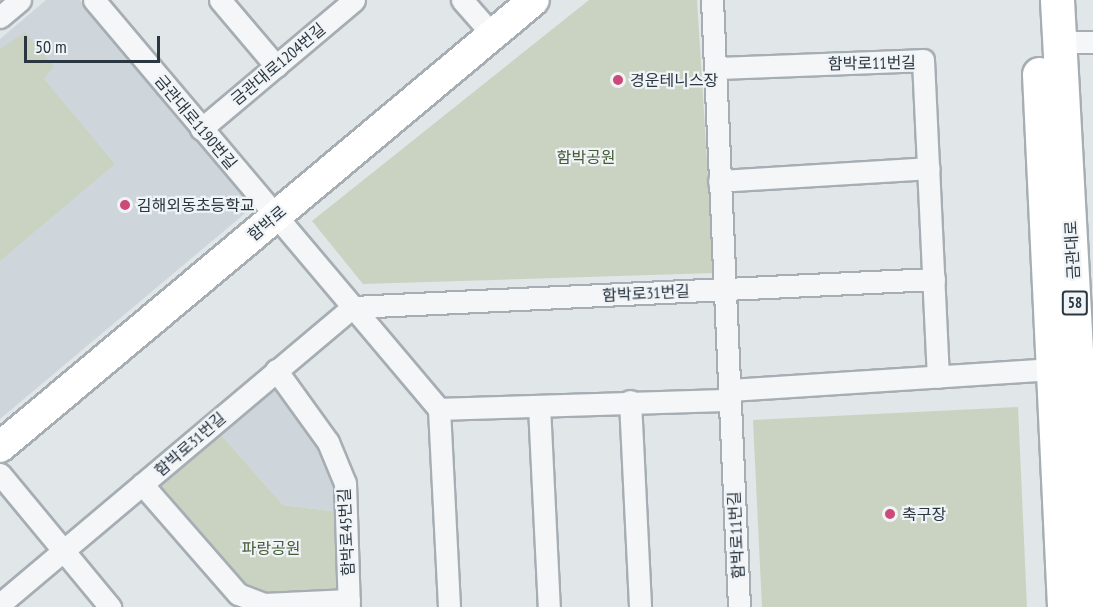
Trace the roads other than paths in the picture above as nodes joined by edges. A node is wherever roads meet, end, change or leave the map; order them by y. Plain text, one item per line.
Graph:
1 (20, 0) edge
2 (94, 0) edge
3 (220, 0) edge
4 (462, 0) edge
5 (534, 0) edge
6 (712, 0) edge
7 (1036, 0) edge
8 (1057, 0) edge
9 (347, 2) edge
10 (0, 17) edge
11 (492, 34) junction
12 (1093, 42) edge
13 (1059, 44) junction
14 (276, 66) junction
15 (716, 68) junction
16 (201, 129) junction
17 (929, 168) junction
18 (720, 181) junction
19 (276, 216) junction
20 (934, 279) junction
21 (724, 290) junction
22 (1084, 299) edge
23 (353, 307) junction
24 (1050, 369) junction
25 (276, 370) junction
26 (938, 377) junction
27 (730, 395) junction
28 (630, 401) junction
29 (539, 406) junction
30 (439, 409) junction
31 (0, 447) edge
32 (0, 474) edge
33 (142, 484) junction
34 (64, 550) junction
35 (349, 603) edge
36 (0, 604) edge
37 (110, 607) edge
38 (449, 607) edge
39 (549, 607) edge
40 (640, 607) edge
41 (739, 607) edge
42 (1064, 607) edge
43 (1090, 607) edge

1 - 10 street
2 - 16 street, 금관대로1190번길
3 - 14 street
4 - 11 street
5 - 11 street, 함박로
6 - 15 street, 함박로11번길
7 - 24 main road, 금관대로 / 58
8 - 13 main road, 금관대로 / 58
9 - 14 street, 금관대로1204번길
11 - 19 street, 함박로
12 - 13 street
13 - 22 main road, 금관대로 / 58
14 - 16 street, 금관대로1204번길
15 - 17 street, 함박로11번길
15 - 18 street, 함박로11번길
16 - 19 street, 금관대로1190번길
17 - 18 street
17 - 20 street, 함박로11번길
18 - 21 street, 함박로11번길
19 - 23 street
19 - 31 street, 함박로
20 - 21 street
20 - 26 street, 함박로11번길
21 - 23 street, 함박로31번길
21 - 27 street, 함박로11번길
22 - 43 main road, 금관대로 / 58
23 - 25 street, 함박로31번길
23 - 30 street
24 - 26 street
24 - 42 main road, 금관대로 / 58
25 - 33 street, 함박로31번길
25 - 35 street, 함박로45번길
26 - 27 street
27 - 28 street
27 - 41 street, 함박로11번길
28 - 29 street
28 - 40 street
29 - 30 street
29 - 39 street
30 - 38 street
32 - 34 street
33 - 34 street
33 - 35 street, 함박로31번길
34 - 36 street
34 - 37 street

